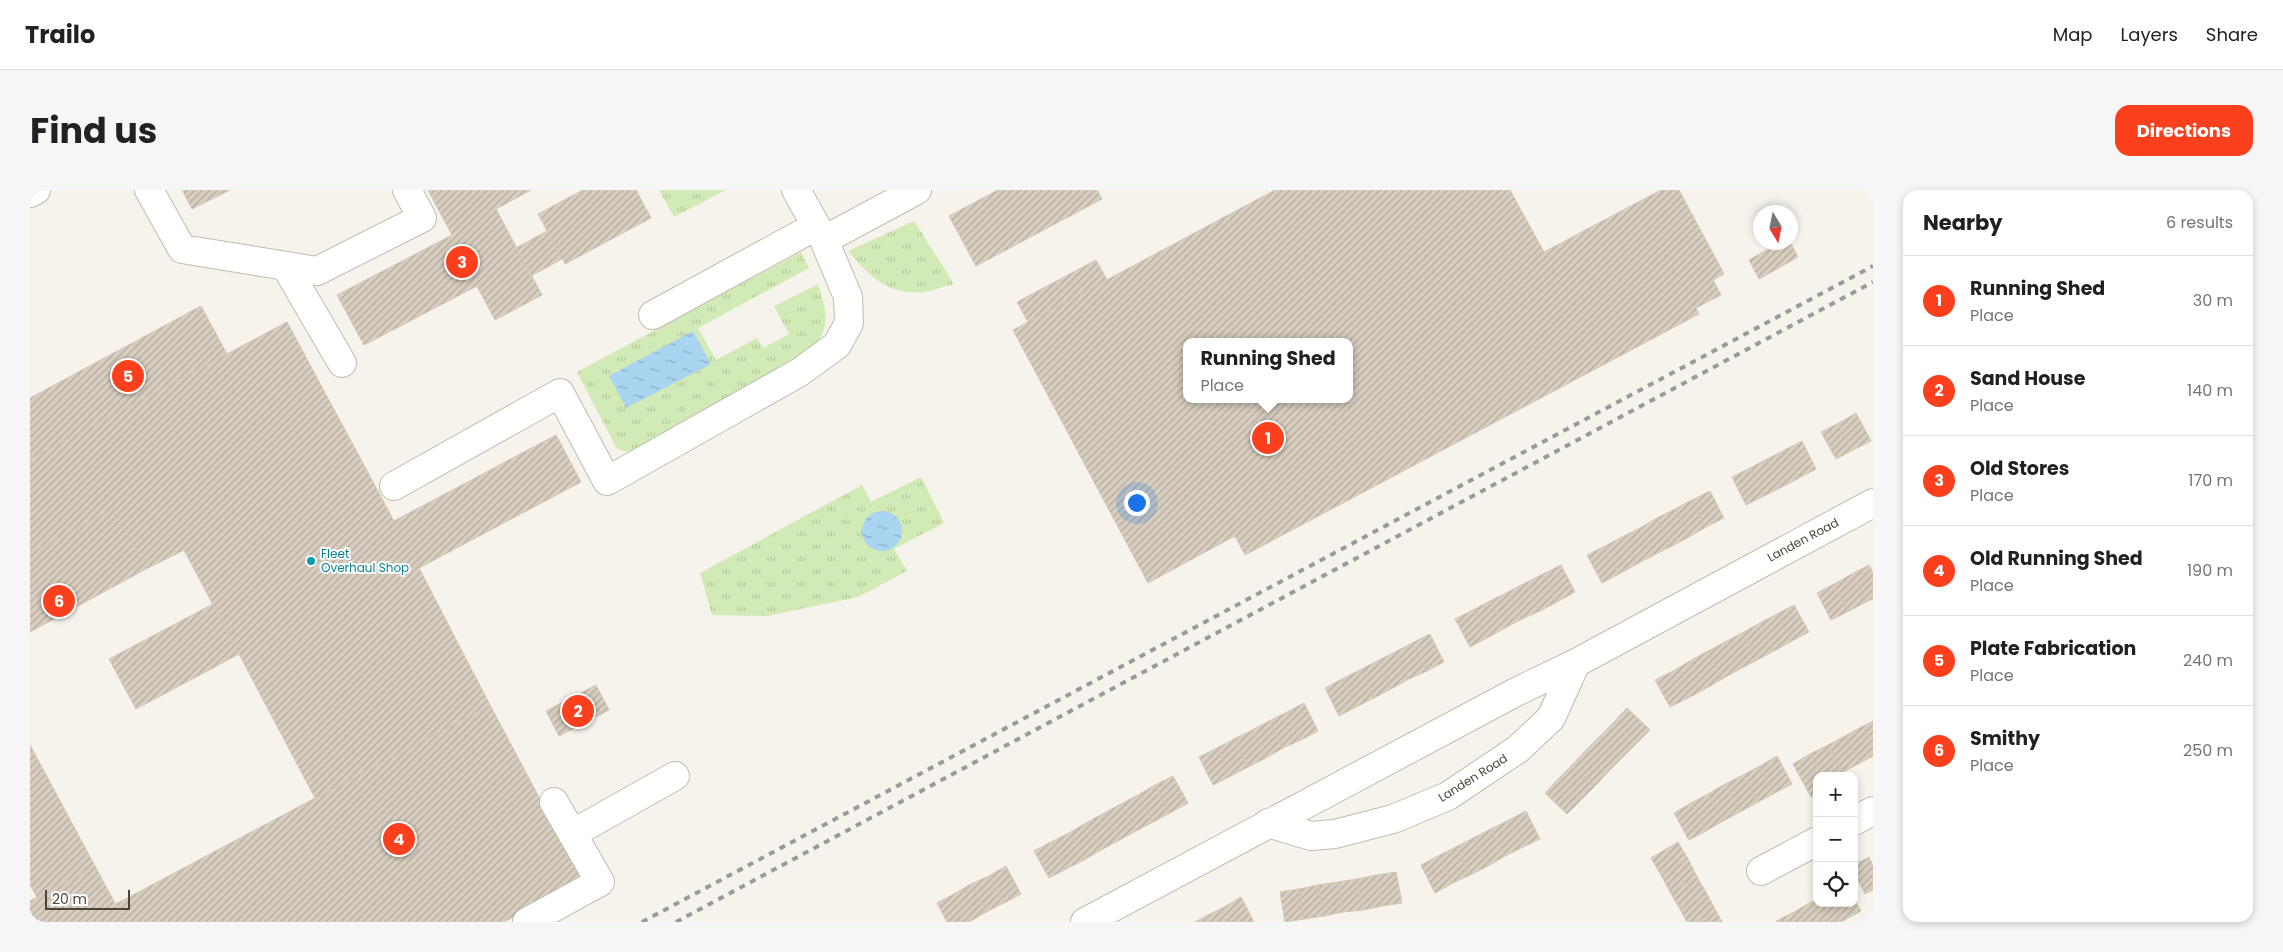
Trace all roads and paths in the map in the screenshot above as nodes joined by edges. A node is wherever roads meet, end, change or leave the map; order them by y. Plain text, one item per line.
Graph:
1 (36, 190) edge
2 (149, 190) edge
3 (407, 190) edge
4 (796, 190) edge
5 (917, 190) edge
6 (30, 193) edge
7 (820, 233) junction
8 (286, 267) junction
9 (653, 315) dead end
10 (342, 363) dead end
11 (394, 486) dead end
12 (1873, 503) edge
13 (1576, 664) junction
14 (675, 776) dead end
15 (554, 802) dead end
16 (1873, 811) edge
17 (1858, 819) edge
18 (1268, 823) junction
19 (572, 834) junction
20 (1813, 843) edge
21 (1762, 870) dead end
22 (527, 922) edge
23 (1085, 922) edge

1 - 6 street
2 - 8 street
3 - 8 street
4 - 7 street
5 - 7 street
7 - 9 street
7 - 11 street
8 - 10 street
12 - 13 street, Landen Road
13 - 18 street, Landen Road
13 - 18 street, Landen Road
14 - 19 street
15 - 19 street
16 - 17 street
18 - 23 street, Landen Road
19 - 22 street
20 - 21 street

